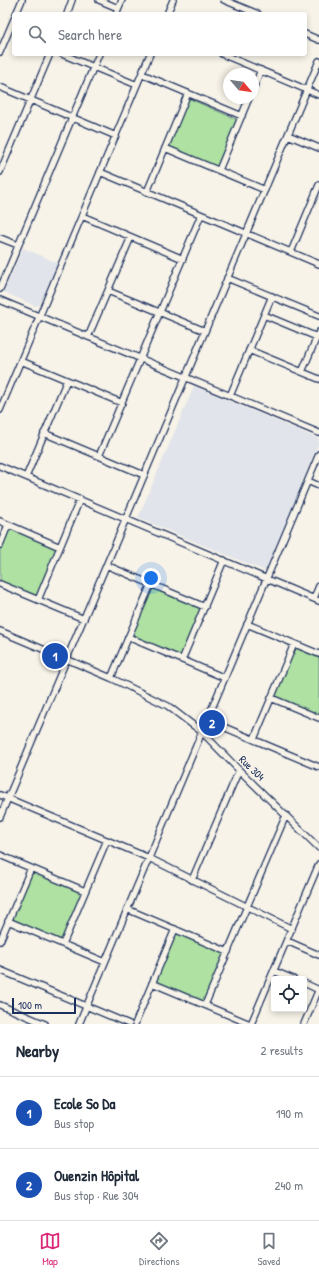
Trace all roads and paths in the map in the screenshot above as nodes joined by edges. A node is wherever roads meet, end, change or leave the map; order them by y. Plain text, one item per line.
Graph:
1 (22, 0) edge
2 (72, 0) edge
3 (99, 0) edge
4 (122, 0) edge
5 (173, 0) edge
6 (224, 0) edge
7 (117, 11) edge
8 (17, 12) edge
9 (68, 12) edge
10 (168, 12) edge
11 (253, 12) edge
12 (12, 24) edge
13 (307, 35) edge
14 (319, 40) edge
15 (0, 52) edge
16 (49, 56) edge
17 (67, 56) edge
18 (98, 56) edge
19 (149, 56) edge
20 (227, 56) edge
21 (319, 61) edge
22 (93, 67) junction
23 (261, 70) junction
24 (142, 74) junction
25 (259, 74) edge
26 (137, 85) junction
27 (0, 87) edge
28 (307, 90) junction
29 (188, 93) junction
30 (319, 95) edge
31 (30, 100) junction
32 (247, 104) edge
33 (242, 116) junction
34 (72, 118) junction
35 (288, 135) junction
36 (116, 136) junction
37 (165, 148) junction
38 (319, 148) edge
39 (219, 170) junction
40 (0, 172) edge
41 (100, 172) junction
42 (319, 185) edge
43 (265, 190) junction
44 (147, 192) junction
45 (201, 215) junction
46 (82, 216) junction
47 (246, 234) junction
48 (131, 237) junction
49 (0, 238) edge
50 (18, 245) junction
51 (291, 252) junction
52 (183, 259) junction
53 (319, 264) edge
54 (228, 278) junction
55 (0, 288) edge
56 (108, 291) junction
57 (272, 296) junction
58 (0, 300) edge
59 (160, 312) junction
60 (264, 315) junction
61 (39, 316) junction
62 (319, 316) edge
63 (205, 331) junction
64 (318, 335) edge
65 (88, 337) junction
66 (249, 350) junction
67 (140, 359) junction
68 (21, 361) junction
69 (302, 372) junction
70 (185, 377) junction
71 (319, 379) edge
72 (67, 380) junction
73 (230, 396) junction
74 (122, 403) junction
75 (0, 410) edge
76 (44, 433) junction
77 (319, 433) edge
78 (319, 454) edge
79 (99, 456) junction
80 (0, 466) edge
81 (144, 475) junction
82 (26, 476) junction
83 (308, 481) junction
84 (319, 486) edge
85 (80, 499) junction
86 (126, 519) junction
87 (0, 521) edge
88 (8, 525) junction
89 (0, 545) edge
90 (60, 547) junction
91 (224, 560) junction
92 (106, 565) junction
93 (267, 578) junction
94 (0, 584) edge
95 (151, 584) junction
96 (319, 586) edge
97 (316, 599) edge
98 (38, 600) junction
99 (205, 607) junction
100 (84, 619) junction
101 (247, 624) junction
102 (0, 631) edge
103 (128, 637) junction
104 (294, 644) junction
105 (319, 654) edge
106 (66, 659) junction
107 (182, 660) junction
108 (111, 678) junction
109 (225, 678) junction
110 (271, 698) junction
111 (319, 718) edge
112 (207, 720) junction
113 (202, 732) junction
114 (254, 739) junction
115 (319, 767) edge
116 (239, 770) junction
117 (0, 795) edge
118 (8, 798) junction
119 (286, 815) junction
120 (0, 817) edge
121 (107, 840) junction
122 (319, 848) edge
123 (0, 855) edge
124 (149, 858) junction
125 (319, 864) edge
126 (31, 868) junction
127 (192, 880) junction
128 (85, 891) junction
129 (247, 907) junction
130 (127, 909) junction
131 (8, 921) junction
132 (175, 929) junction
133 (292, 929) junction
134 (0, 941) edge
135 (286, 941) junction
136 (63, 944) junction
137 (228, 952) junction
138 (319, 954) edge
139 (105, 962) junction
140 (0, 970) edge
141 (274, 971) junction
142 (286, 976) edge
143 (152, 983) junction
144 (307, 985) edge
145 (319, 989) edge
146 (0, 1005) edge
147 (205, 1005) junction
148 (86, 1006) junction
149 (45, 1024) edge
150 (79, 1024) edge
151 (129, 1024) edge
152 (135, 1024) edge
153 (251, 1024) edge
154 (304, 1024) edge

1 - 8 street
2 - 9 street
3 - 7 street
4 - 7 street
5 - 10 street
6 - 11 street
12 - 15 street
13 - 14 street
16 - 31 street
17 - 22 street
18 - 22 street
19 - 24 street
20 - 23 street
21 - 28 street
22 - 26 street
22 - 34 street
23 - 25 street
23 - 28 street
24 - 26 street
24 - 29 street
26 - 36 street
27 - 31 street
28 - 30 street
28 - 35 street
29 - 33 street
29 - 37 street
31 - 34 street
31 - 40 street
32 - 33 street
33 - 39 street
34 - 36 street
34 - 50 street
35 - 38 street
35 - 43 street
36 - 41 street
37 - 39 street
37 - 44 street
39 - 43 street
41 - 44 street
41 - 46 street
42 - 51 street
43 - 47 street
44 - 45 street
45 - 47 street
45 - 52 street
46 - 48 street
46 - 61 street
47 - 51 street
47 - 54 street
48 - 52 street
48 - 56 street
49 - 50 street
50 - 55 street
51 - 53 street
52 - 59 street
54 - 57 street
54 - 63 street
56 - 59 street
56 - 65 street
57 - 60 street
57 - 62 street
58 - 61 street
59 - 63 street
59 - 67 street
60 - 64 street
60 - 66 street
61 - 65 street
61 - 68 street
63 - 70 street
64 - 69 street
65 - 67 street
66 - 69 street
66 - 73 street
67 - 70 street
67 - 74 street
68 - 72 street
68 - 75 street
69 - 71 street
70 - 73 street
70 - 81 street
72 - 74 street
72 - 76 street
73 - 77 street
74 - 79 street
76 - 79 street
76 - 82 street
78 - 83 street
79 - 81 street
80 - 82 street
81 - 86 street
82 - 85 street
83 - 84 street
83 - 93 street
85 - 86 street
85 - 90 street
86 - 91 street
86 - 92 street
87 - 88 street
88 - 89 street
88 - 90 street
90 - 98 street
91 - 93 street
91 - 99 street
92 - 95 street
92 - 100 street
93 - 97 street
93 - 101 street
94 - 98 street
95 - 99 street
95 - 103 street
96 - 97 street
98 - 100 street
99 - 107 street
100 - 106 street
101 - 104 street
101 - 109 street
102 - 106 street, Rue 304
103 - 107 street
103 - 108 street
104 - 105 street
104 - 110 street
106 - 108 street, Rue 304
106 - 118 street
107 - 109 street
108 - 113 street, Rue 304
109 - 112 street
110 - 111 street
110 - 114 street
112 - 113 street
112 - 114 street
113 - 116 street, Rue 304
113 - 124 street
114 - 115 street
116 - 119 street, Rue 304
116 - 127 street
117 - 118 street
118 - 120 street
118 - 121 street
119 - 122 street, Rue 304
119 - 129 street
121 - 124 street
121 - 128 street
123 - 126 street
124 - 127 street
124 - 130 street
125 - 133 street
126 - 128 street
126 - 131 street
127 - 129 street
128 - 136 street
129 - 133 street
129 - 137 street
130 - 132 street
130 - 139 street
131 - 134 street
131 - 136 street
132 - 137 street
132 - 143 street
133 - 135 street
135 - 138 street
135 - 141 street
136 - 139 street
137 - 147 street
139 - 148 street
140 - 148 street
141 - 142 street
141 - 153 street
143 - 147 street
143 - 152 street
144 - 145 street
145 - 154 street
146 - 149 street
147 - 153 street
148 - 150 street
148 - 151 street

